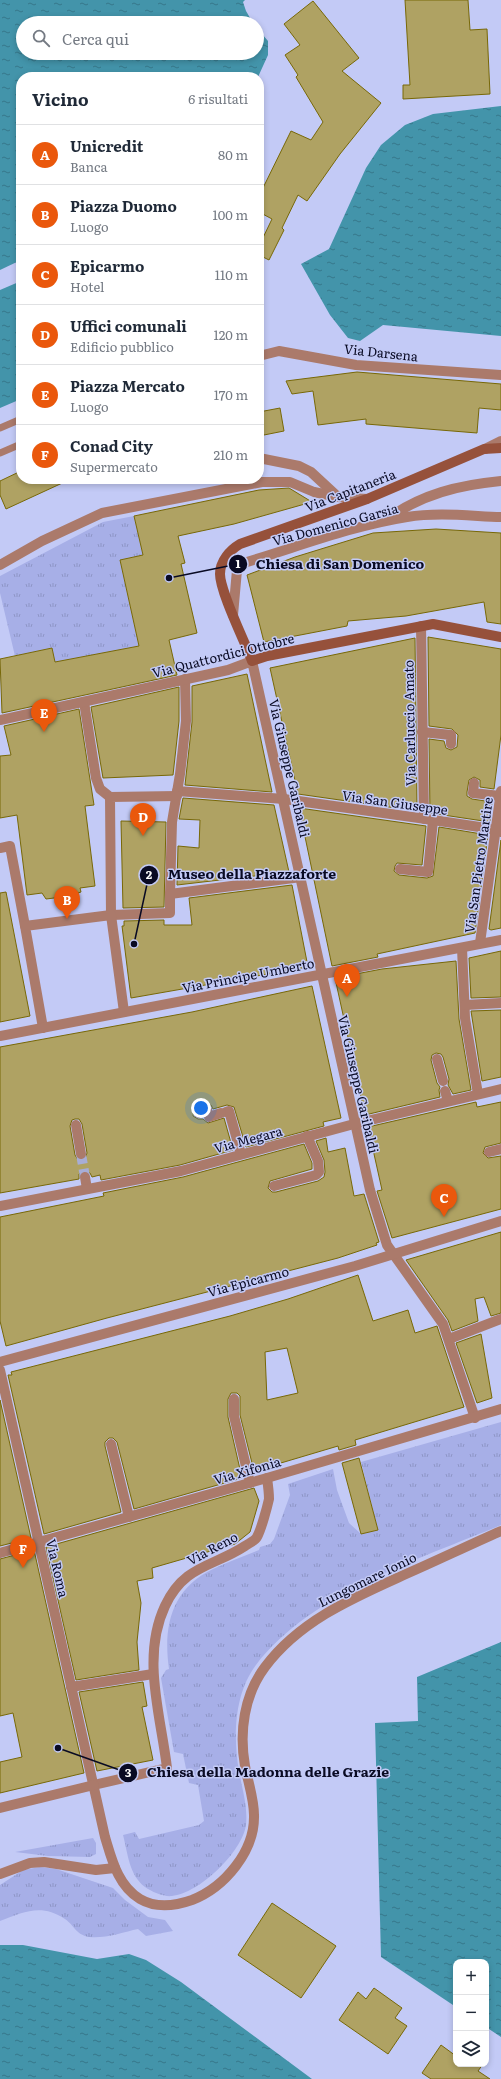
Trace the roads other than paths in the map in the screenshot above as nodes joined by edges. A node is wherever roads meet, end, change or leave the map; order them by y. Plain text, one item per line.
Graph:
1 (264, 355) edge
2 (501, 375) edge
3 (16, 421) edge
4 (0, 428) edge
5 (501, 441) edge
6 (16, 446) edge
7 (501, 448) edge
8 (484, 449) junction
9 (0, 453) edge
10 (264, 459) edge
11 (264, 482) edge
12 (501, 482) edge
13 (252, 484) edge
14 (338, 497) junction
15 (367, 499) junction
16 (501, 517) edge
17 (382, 522) junction
18 (0, 565) edge
19 (233, 615) junction
20 (420, 626) junction
21 (501, 637) edge
22 (252, 661) junction
23 (186, 680) junction
24 (84, 702) junction
25 (0, 720) edge
26 (422, 732) junction
27 (451, 744) dead end
28 (474, 782) dead end
29 (179, 793) junction
30 (501, 794) edge
31 (110, 797) junction
32 (284, 799) junction
33 (429, 819) junction
34 (498, 831) edge
35 (0, 848) edge
36 (400, 869) dead end
37 (301, 877) junction
38 (170, 894) junction
39 (111, 915) junction
40 (25, 926) junction
41 (501, 940) edge
42 (480, 943) junction
43 (462, 948) junction
44 (322, 974) junction
45 (501, 1003) edge
46 (465, 1005) junction
47 (124, 1012) junction
48 (43, 1028) junction
49 (0, 1036) edge
50 (437, 1060) dead end
51 (443, 1081) dead end
52 (501, 1089) edge
53 (478, 1094) junction
54 (199, 1113) dead end
55 (354, 1124) junction
56 (76, 1125) dead end
57 (307, 1136) junction
58 (501, 1149) edge
59 (489, 1152) dead end
60 (81, 1154) tunnel mouth
61 (241, 1154) junction
62 (85, 1178) tunnel mouth
63 (274, 1186) dead end
64 (87, 1189) junction
65 (0, 1206) edge
66 (501, 1221) edge
67 (393, 1253) junction
68 (501, 1319) edge
69 (449, 1339) junction
70 (0, 1362) edge
71 (0, 1370) edge
72 (234, 1399) dead end
73 (501, 1409) edge
74 (475, 1418) junction
75 (111, 1444) dead end
76 (267, 1478) junction
77 (250, 1483) junction
78 (129, 1517) junction
79 (501, 1531) edge
80 (39, 1541) junction
81 (0, 1553) edge
82 (153, 1674) junction
83 (72, 1687) junction
84 (94, 1786) junction
85 (0, 1808) edge
86 (115, 1868) junction
87 (0, 1874) edge

1 - 2 street, Via Darsena
3 - 4 lane
5 - 8 street, Via Capitaneria
6 - 9 lane
7 - 8 main road
8 - 15 main road, Via Capitaneria
10 - 14 street
11 - 14 street
12 - 17 street
13 - 18 street
14 - 15 street
15 - 19 main road, Via Capitaneria
16 - 17 street, Via Domenico Garsia
17 - 19 street, Via Domenico Garsia
19 - 22 main road
20 - 21 main road, Via Quattordici Ottobre
20 - 22 main road, Via Quattordici Ottobre
20 - 26 street, Via Carluccio Amato
22 - 23 street, Via Quattordici Ottobre
22 - 32 street, Via Giuseppe Garibaldi
23 - 24 street, Via Quattordici Ottobre
23 - 29 street
24 - 25 street, Via Quattordici Ottobre
24 - 31 street
26 - 27 street
26 - 33 street, Via Carluccio Amato
28 - 30 street
29 - 31 street, Via San Giuseppe
29 - 32 street, Via San Giuseppe
29 - 38 street
30 - 34 street, Via San Pietro Martire
31 - 39 street
32 - 33 street, Via San Giuseppe
32 - 37 street, Via Giuseppe Garibaldi
33 - 34 street, Via San Giuseppe
33 - 36 street, Via Carluccio Amato
34 - 42 street, Via San Pietro Martire
35 - 40 street
37 - 38 street
37 - 44 street, Via Giuseppe Garibaldi
38 - 39 street
39 - 40 street
39 - 47 street
40 - 48 street
41 - 42 street, Via Principe Umberto
42 - 43 street, Via Principe Umberto
43 - 44 street, Via Principe Umberto
43 - 46 street
44 - 47 street, Via Principe Umberto
44 - 55 street, Via Giuseppe Garibaldi
45 - 46 street
46 - 53 street
47 - 48 street, Via Principe Umberto
48 - 49 street, Via Principe Umberto
50 - 51 street
52 - 53 street, Via Megara
53 - 55 street, Via Megara
54 - 61 street
55 - 57 street, Via Megara
55 - 67 street, Via Giuseppe Garibaldi
56 - 60 street
57 - 61 street, Via Megara
57 - 63 street
58 - 59 street
61 - 64 street, Via Megara
62 - 64 street
64 - 65 street, Via Megara
66 - 67 street, Via Epicarmo
67 - 69 street, Via Giuseppe Garibaldi
67 - 70 street, Via Epicarmo
68 - 69 street
69 - 74 street, Via Giuseppe Garibaldi
71 - 80 street, Via Roma
72 - 77 street
73 - 74 street, Via Xifonia
74 - 76 street, Via Xifonia
75 - 78 street
76 - 77 street, Via Xifonia
76 - 82 street, Via Reno
77 - 78 street, Via Xifonia
78 - 80 street, Via Xifonia
79 - 86 street, Lungomare Ionio
80 - 81 street, Via Xifonia
80 - 83 street, Via Roma
82 - 83 street
82 - 84 street, Via Reno
83 - 84 street, Via Roma
84 - 85 street
84 - 86 street, Lungomare Ionio
86 - 87 street

